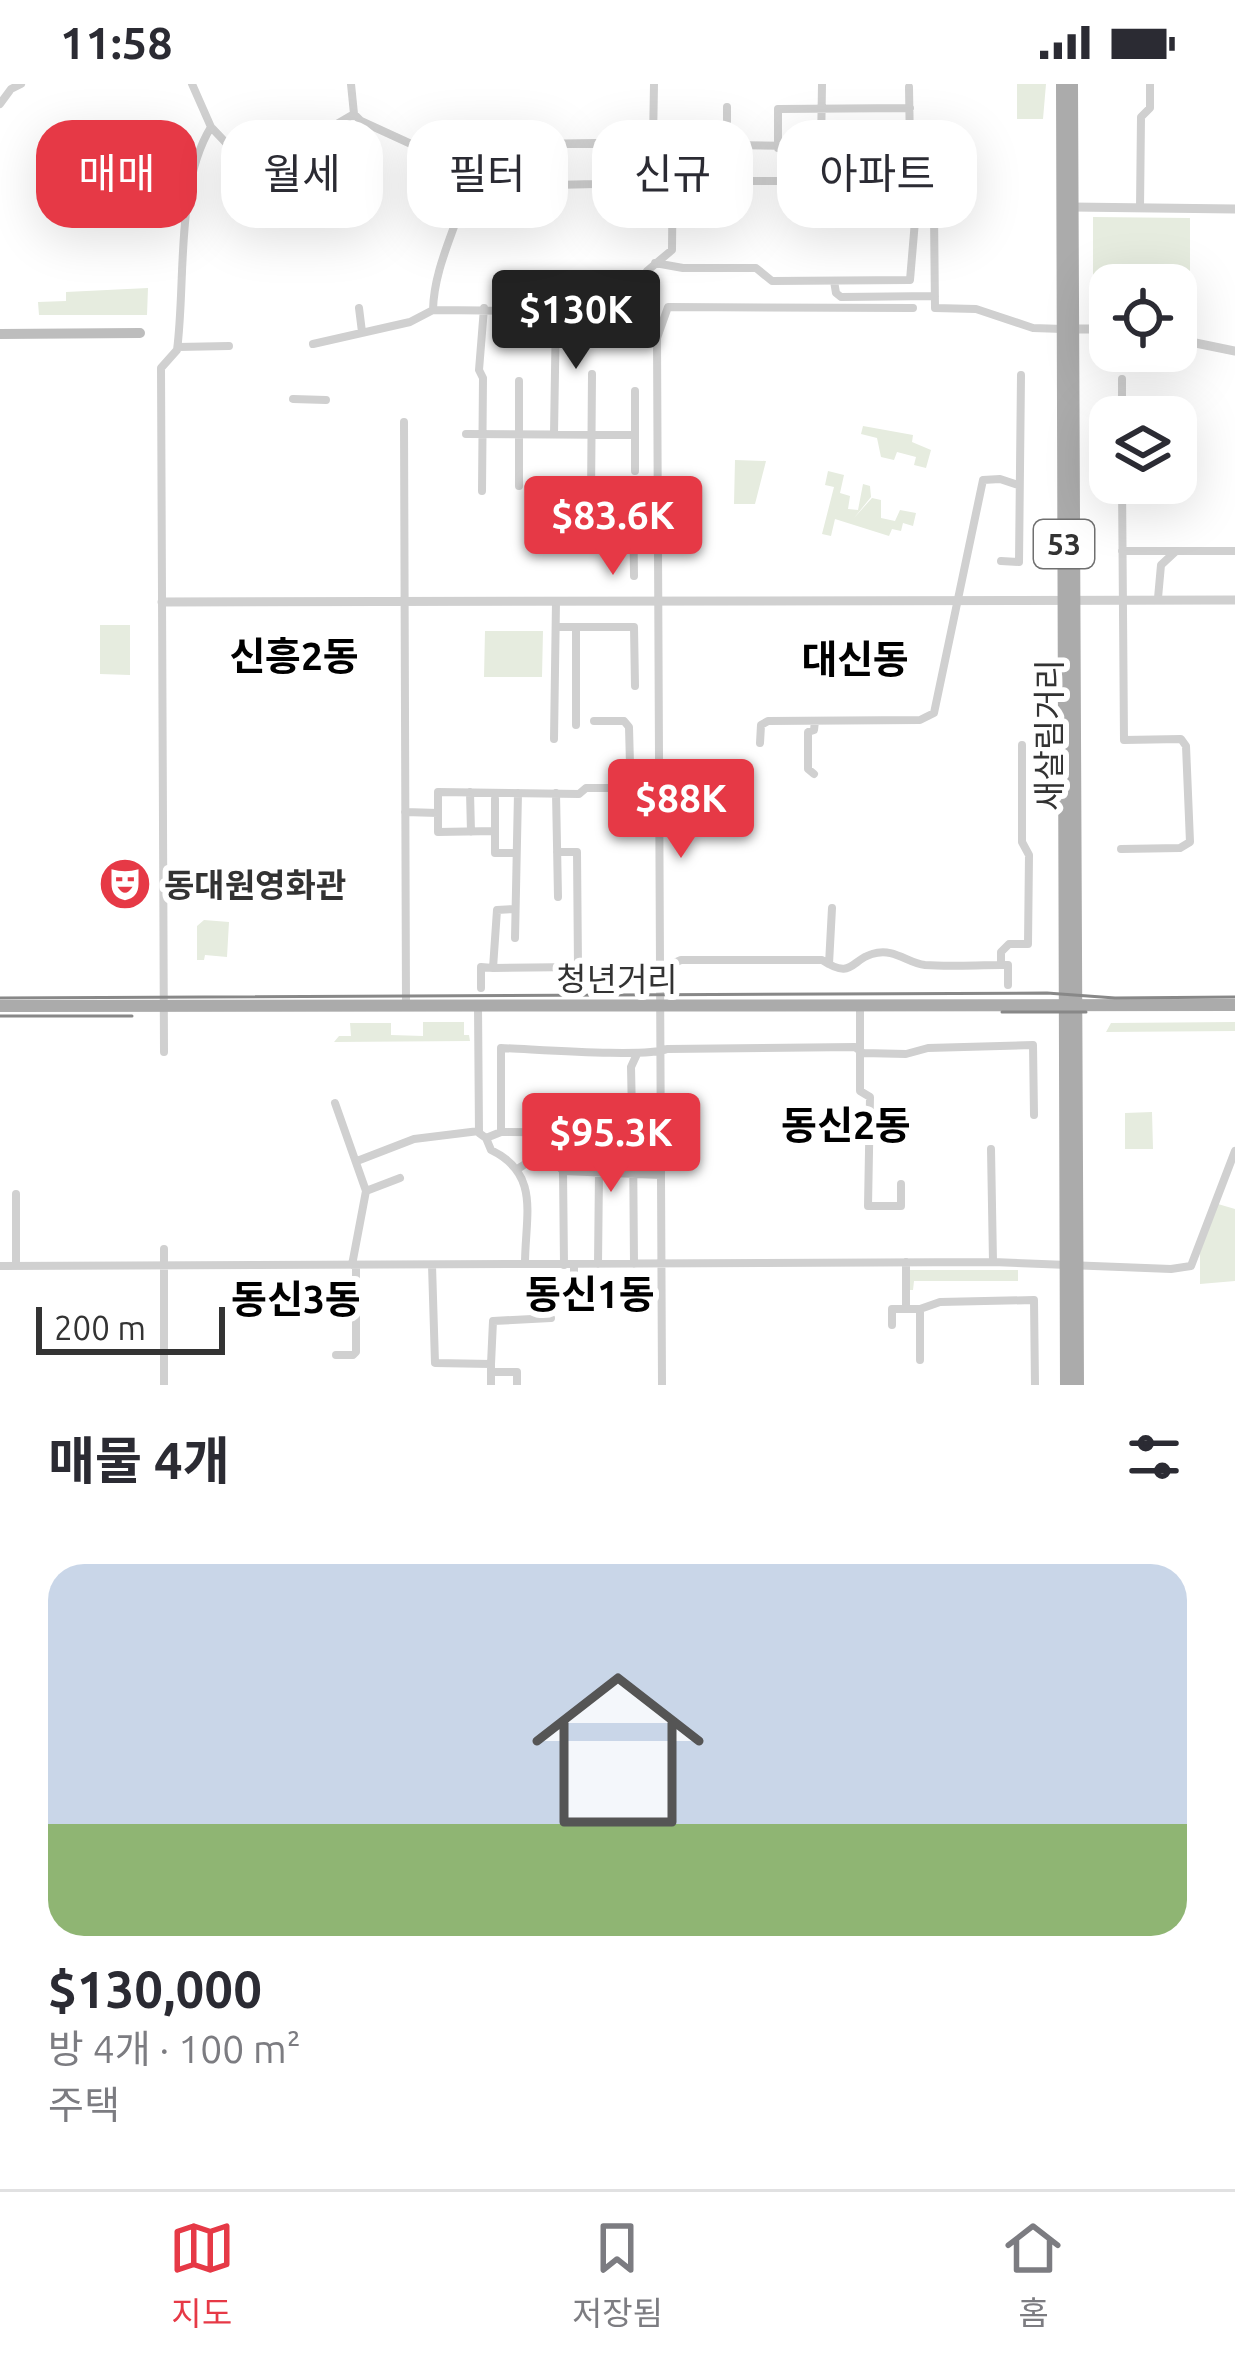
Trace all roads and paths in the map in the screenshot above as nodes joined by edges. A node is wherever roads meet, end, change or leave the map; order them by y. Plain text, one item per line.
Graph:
1 (21, 84) edge
2 (192, 84) edge
3 (351, 84) edge
4 (654, 84) edge
5 (822, 84) edge
6 (1062, 84) edge
7 (1072, 84) edge
8 (1150, 84) edge
9 (909, 86) edge
10 (0, 104) edge
11 (727, 107) dead end
12 (822, 108) junction
13 (910, 108) junction
14 (354, 115) junction
15 (345, 120) edge
16 (653, 120) edge
17 (727, 120) edge
18 (778, 120) edge
19 (822, 120) edge
20 (910, 120) edge
21 (212, 127) junction
22 (221, 137) edge
23 (407, 143) edge
24 (1072, 207) junction
25 (1140, 208) junction
26 (1235, 209) edge
27 (451, 228) edge
28 (673, 228) edge
29 (655, 263) junction
30 (834, 281) junction
31 (935, 296) junction
32 (358, 308) dead end
33 (484, 308) junction
34 (913, 308) dead end
35 (556, 309) junction
36 (434, 310) junction
37 (646, 312) junction
38 (1067, 329) junction
39 (1089, 329) edge
40 (362, 332) junction
41 (140, 333) dead end
42 (0, 334) edge
43 (657, 338) junction
44 (1197, 343) edge
45 (313, 344) dead end
46 (178, 346) junction
47 (229, 346) dead end
48 (1235, 351) edge
49 (592, 374) dead end
50 (1021, 375) dead end
51 (1121, 379) dead end
52 (519, 381) dead end
53 (635, 391) dead end
54 (1121, 396) edge
55 (293, 399) dead end
56 (326, 400) dead end
57 (404, 422) dead end
58 (466, 434) dead end
59 (483, 434) junction
60 (519, 434) junction
61 (554, 434) junction
62 (591, 434) junction
63 (635, 435) junction
64 (635, 471) dead end
65 (1018, 485) junction
66 (519, 486) dead end
67 (482, 491) dead end
68 (591, 499) junction
69 (536, 501) dead end
70 (1122, 504) edge
71 (1122, 551) junction
72 (1176, 551) junction
73 (1235, 551) edge
74 (1001, 561) dead end
75 (634, 576) dead end
76 (1069, 598) junction
77 (1122, 598) junction
78 (1158, 598) junction
79 (956, 599) junction
80 (1235, 600) edge
81 (556, 601) junction
82 (660, 601) junction
83 (162, 602) junction
84 (404, 602) junction
85 (556, 627) junction
86 (576, 628) junction
87 (556, 685) junction
88 (577, 685) junction
89 (634, 686) dead end
90 (594, 721) dead end
91 (815, 721) junction
92 (576, 725) dead end
93 (554, 739) dead end
94 (760, 743) dead end
95 (1022, 745) dead end
96 (814, 774) dead end
97 (631, 788) junction
98 (659, 788) junction
99 (470, 792) junction
100 (518, 793) junction
101 (556, 793) junction
102 (495, 800) dead end
103 (631, 802) dead end
104 (405, 812) junction
105 (438, 813) junction
106 (495, 831) junction
107 (471, 832) junction
108 (1121, 849) dead end
109 (557, 852) junction
110 (515, 853) junction
111 (558, 897) dead end
112 (832, 908) dead end
113 (514, 909) junction
114 (515, 938) dead end
115 (829, 965) junction
116 (1001, 965) junction
117 (578, 967) junction
118 (493, 968) junction
119 (660, 969) junction
120 (1008, 985) dead end
121 (481, 988) dead end
122 (860, 1004) junction
123 (1071, 1004) junction
124 (406, 1005) junction
125 (478, 1005) junction
126 (660, 1005) junction
127 (1235, 1005) edge
128 (0, 1006) edge
129 (164, 1006) junction
130 (860, 1051) junction
131 (164, 1052) dead end
132 (661, 1052) junction
133 (637, 1054) junction
134 (335, 1103) dead end
135 (585, 1104) dead end
136 (1034, 1114) dead end
137 (501, 1132) junction
138 (586, 1133) junction
139 (483, 1134) junction
140 (633, 1140) dead end
141 (991, 1149) dead end
142 (1235, 1151) edge
143 (357, 1161) junction
144 (519, 1168) junction
145 (563, 1171) junction
146 (599, 1172) junction
147 (633, 1174) junction
148 (661, 1175) junction
149 (400, 1178) dead end
150 (901, 1184) dead end
151 (366, 1191) junction
152 (16, 1193) dead end
153 (164, 1249) dead end
154 (906, 1262) junction
155 (993, 1262) junction
156 (569, 1264) junction
157 (598, 1264) junction
158 (634, 1264) junction
159 (662, 1264) junction
160 (1072, 1264) junction
161 (354, 1265) junction
162 (432, 1265) junction
163 (525, 1265) junction
164 (0, 1266) edge
165 (16, 1266) junction
166 (165, 1266) junction
167 (574, 1283) dead end
168 (906, 1309) junction
169 (920, 1309) junction
170 (551, 1318) dead end
171 (892, 1325) dead end
172 (336, 1355) dead end
173 (920, 1360) dead end
174 (491, 1368) junction
175 (164, 1385) edge
176 (491, 1385) edge
177 (518, 1385) edge
178 (662, 1385) edge
179 (1035, 1385) edge
180 (1066, 1385) edge
181 (1078, 1385) edge

1 - 10 street
2 - 21 street
3 - 14 street
4 - 16 street
5 - 12 street
6 - 38 main road, 새살림거리 / 53
7 - 24 main road, 새살림거리 / 53
8 - 25 street
9 - 13 street
11 - 17 street
12 - 13 street
12 - 18 street
12 - 19 street
13 - 20 street
14 - 15 street
14 - 23 street
21 - 22 street
21 - 46 street
24 - 25 street
24 - 38 main road, 새살림거리 / 53
25 - 26 street
27 - 36 street
28 - 29 street
29 - 30 street
29 - 37 street
30 - 31 street
30 - 31 street
31 - 38 street
32 - 40 street
33 - 35 street
33 - 36 street
33 - 59 street
34 - 43 street
35 - 37 street
35 - 61 street
36 - 40 street
37 - 43 street
38 - 39 street
38 - 76 main road, 새살림거리 / 53
40 - 45 street
41 - 42 main road
43 - 82 street
44 - 48 street
46 - 47 street
46 - 83 street
49 - 62 street
50 - 65 street
51 - 54 street
52 - 60 street
53 - 63 street
55 - 56 street
57 - 84 street
58 - 59 street
59 - 60 street
59 - 67 street
60 - 61 street
60 - 66 street
61 - 62 street
62 - 63 street
62 - 68 street
63 - 64 street
65 - 74 street
65 - 79 street
68 - 69 street
68 - 75 street
70 - 71 street
71 - 72 street
71 - 77 street
72 - 73 street
72 - 78 street
76 - 77 street
76 - 79 street
76 - 123 main road, 새살림거리 / 53
77 - 78 street
77 - 108 street
78 - 80 street
79 - 82 street
79 - 91 street
81 - 82 street
81 - 84 street
81 - 85 street
82 - 98 street
83 - 84 street
83 - 129 street
84 - 104 street
85 - 86 street
85 - 87 street
86 - 88 street
86 - 89 street
87 - 88 street
87 - 93 street
88 - 92 street
90 - 97 street
91 - 94 street
91 - 96 street
95 - 116 street
97 - 98 street
97 - 101 street
97 - 103 street
98 - 119 street
99 - 100 street
99 - 105 street
99 - 107 street
100 - 101 street
100 - 110 street
101 - 109 street
102 - 106 street
104 - 105 street
104 - 124 street
105 - 107 street
106 - 107 street
106 - 110 street
109 - 111 street
109 - 117 street
110 - 113 street
112 - 115 street
113 - 114 street
113 - 118 street
115 - 116 street
115 - 119 street
116 - 120 street
117 - 118 street
117 - 119 street
118 - 121 street
119 - 126 street
122 - 123 main road, 청년거리
122 - 126 main road, 청년거리
122 - 130 street
123 - 127 main road, 청년거리
123 - 160 main road, 새살림거리
124 - 125 main road, 청년거리
124 - 129 main road, 청년거리
125 - 126 main road, 청년거리
125 - 139 street
126 - 132 street
128 - 129 main road, 청년거리
129 - 131 street
130 - 132 street
130 - 136 street
130 - 150 street
132 - 133 street
132 - 148 street
133 - 137 street
133 - 138 street
134 - 143 street
135 - 138 street
137 - 138 street
137 - 139 street
139 - 143 street
139 - 144 street
140 - 147 street
141 - 155 street
142 - 160 street
143 - 151 street
144 - 145 street
144 - 163 street
145 - 146 street
145 - 156 street
146 - 147 street
146 - 157 street
147 - 148 street
147 - 158 street
148 - 159 street
149 - 151 street
151 - 161 street
152 - 165 street
153 - 166 street
154 - 155 street
154 - 159 street
154 - 168 street
155 - 160 street
156 - 157 street
156 - 163 street
156 - 167 street
157 - 158 street
158 - 159 street
159 - 178 street
160 - 180 main road, 새살림거리
160 - 181 main road, 새살림거리
161 - 162 street
161 - 166 street
161 - 172 street
162 - 163 street
162 - 174 street
164 - 165 street
165 - 166 street
166 - 175 street
168 - 169 street
168 - 171 street
169 - 173 street
169 - 179 street
170 - 174 street
174 - 176 street
174 - 177 street

